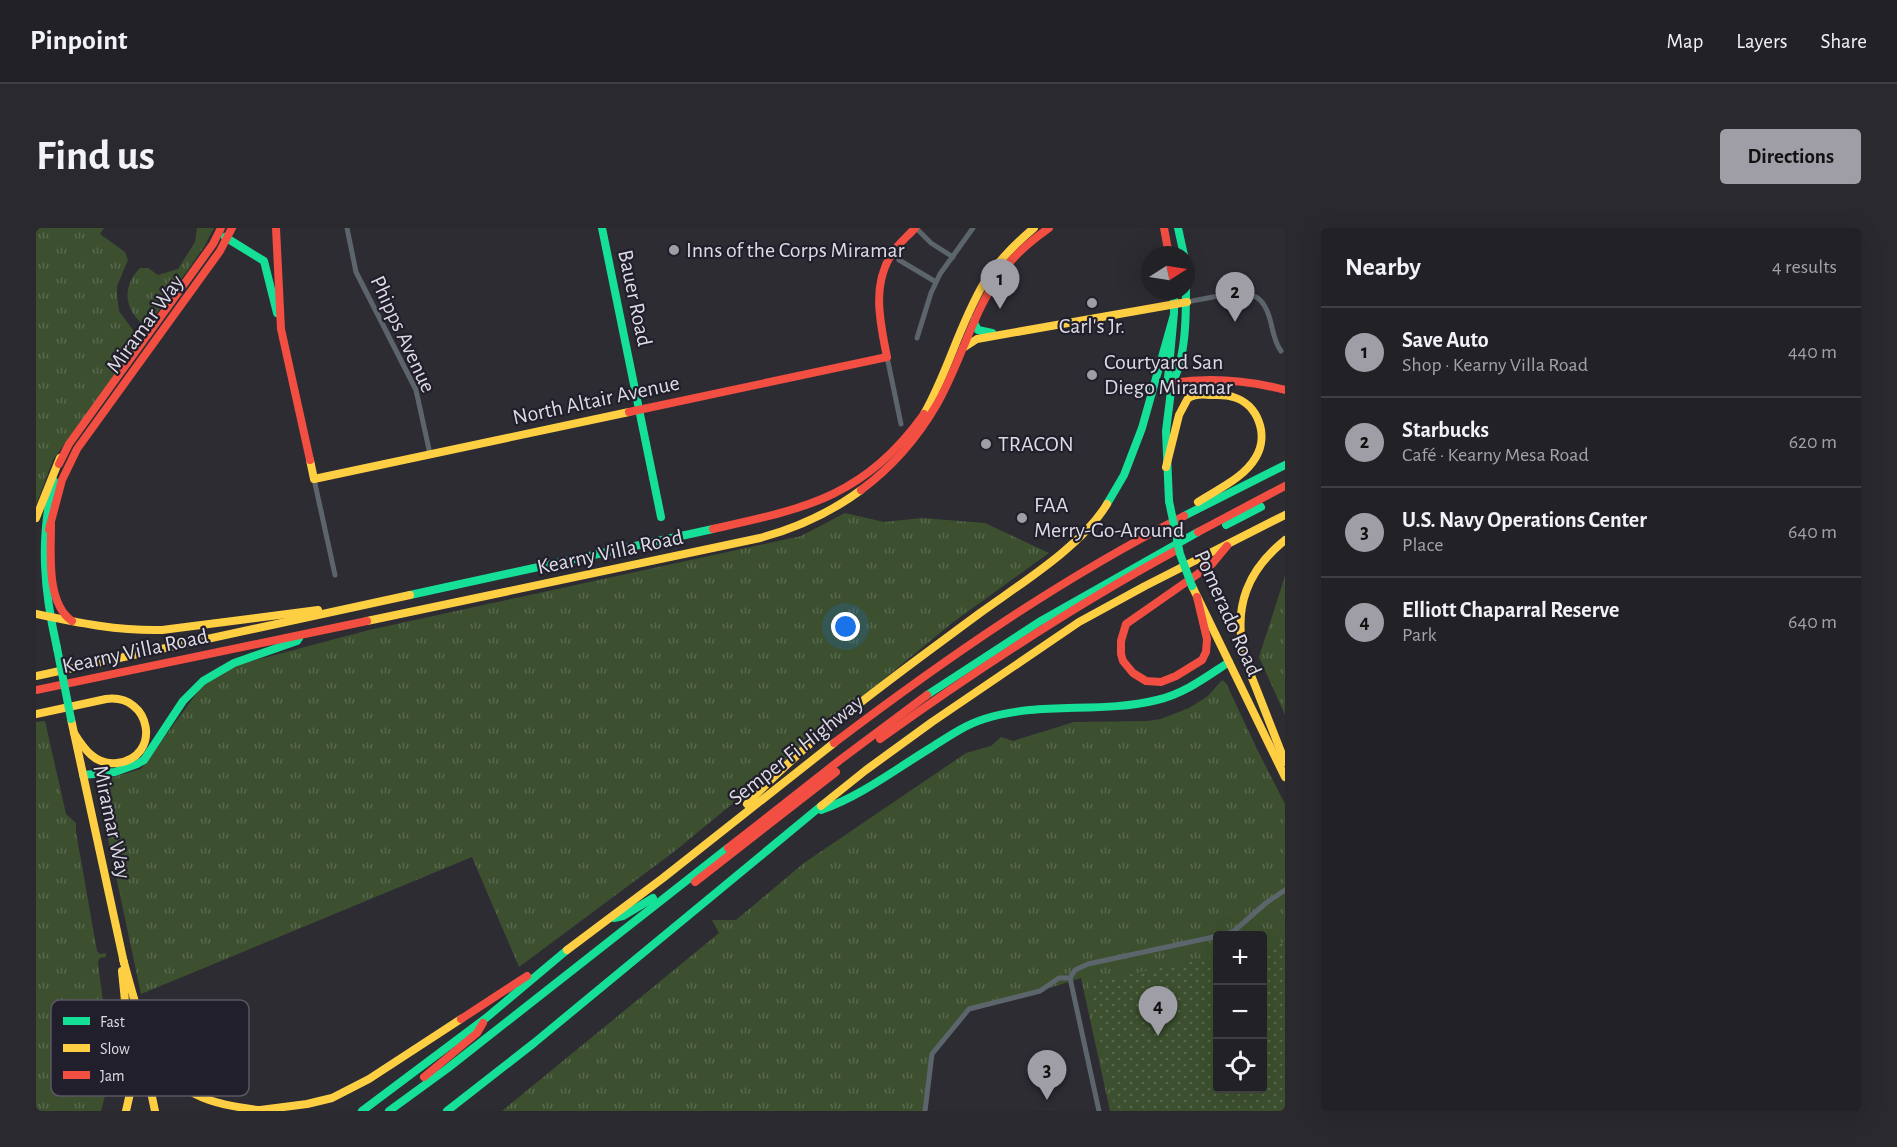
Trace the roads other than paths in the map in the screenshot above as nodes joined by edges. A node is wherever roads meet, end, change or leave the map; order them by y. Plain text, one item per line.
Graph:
1 (232, 228) edge
2 (276, 228) edge
3 (347, 228) edge
4 (602, 228) edge
5 (916, 228) edge
6 (974, 228) edge
7 (1034, 228) edge
8 (1049, 228) edge
9 (1164, 228) edge
10 (1178, 228) edge
11 (220, 230) edge
12 (228, 239) junction
13 (1167, 246) edge
14 (1182, 246) edge
15 (953, 257) junction
16 (899, 260) dead end
17 (936, 282) junction
18 (1174, 300) edge
19 (1187, 302) junction
20 (1174, 304) junction
21 (975, 315) junction
22 (1173, 318) junction
23 (281, 329) junction
24 (1002, 334) junction
25 (917, 338) dead end
26 (962, 349) junction
27 (1281, 351) dead end
28 (887, 357) junction
29 (1172, 383) junction
30 (1285, 390) edge
31 (640, 409) junction
32 (901, 424) dead end
33 (430, 454) junction
34 (60, 459) junction
35 (1285, 465) edge
36 (1166, 468) junction
37 (314, 479) junction
38 (1285, 486) edge
39 (1285, 494) edge
40 (1285, 515) edge
41 (661, 517) dead end
42 (36, 518) edge
43 (51, 525) junction
44 (1147, 535) junction
45 (44, 540) junction
46 (1285, 540) edge
47 (1231, 542) junction
48 (335, 575) dead end
49 (1197, 597) junction
50 (335, 610) junction
51 (36, 614) edge
52 (49, 617) junction
53 (75, 622) junction
54 (302, 635) junction
55 (1229, 662) junction
56 (36, 676) edge
57 (36, 690) edge
58 (36, 714) edge
59 (74, 733) junction
60 (1285, 762) edge
61 (123, 763) junction
62 (83, 774) junction
63 (1285, 777) edge
64 (813, 812) junction
65 (727, 827) junction
66 (699, 870) junction
67 (1285, 890) edge
68 (605, 920) junction
69 (1234, 931) edge
70 (1213, 937) edge
71 (563, 953) junction
72 (123, 959) junction
73 (1070, 978) junction
74 (125, 1000) edge
75 (132, 1000) edge
76 (135, 1000) edge
77 (486, 1018) junction
78 (129, 1096) edge
79 (152, 1096) edge
80 (199, 1096) edge
81 (459, 1102) junction
82 (258, 1110) edge
83 (126, 1111) edge
84 (155, 1111) edge
85 (253, 1111) edge
86 (362, 1111) edge
87 (382, 1111) edge
88 (389, 1111) edge
89 (401, 1111) edge
90 (447, 1111) edge
91 (452, 1111) edge
92 (925, 1111) edge
93 (1099, 1111) edge

1 - 12 main road, Miramar Way
2 - 23 main road
3 - 33 street, Phipps Avenue
4 - 31 main road, Bauer Road
5 - 15 street
5 - 28 main road
6 - 15 street
7 - 50 main road, Kearny Villa Road
8 - 21 main road, Kearny Villa Road
9 - 13 main road
10 - 14 main road
11 - 12 main road
11 - 34 main road, Miramar Way
12 - 23 main road
12 - 43 main road, Miramar Way
15 - 17 street
16 - 17 street
17 - 25 street
18 - 20 main road
19 - 20 main road
19 - 27 street
19 - 29 main road
20 - 22 main road
20 - 24 main road
21 - 24 main road
21 - 26 main road, Kearny Villa Road
22 - 29 main road
22 - 65 main road
23 - 37 main road
24 - 26 main road
26 - 54 main road, Kearny Villa Road
28 - 31 main road, North Altair Avenue
28 - 32 street
29 - 30 main road
29 - 36 main road, Pomerado Road
31 - 33 main road, North Altair Avenue
31 - 41 main road, Bauer Road
33 - 37 main road, North Altair Avenue
34 - 42 main road
34 - 45 main road, Miramar Way
35 - 44 main road, Semper Fi Highway
36 - 44 main road
36 - 49 main road, Pomerado Road, bridge
37 - 48 street
38 - 66 main road
39 - 89 main road
40 - 47 main road
43 - 45 main road, Miramar Way
43 - 53 main road
44 - 65 main road, Semper Fi Highway
45 - 52 main road, Miramar Way
46 - 60 main road
47 - 49 main road
47 - 64 main road
49 - 55 main road, Pomerado Road
50 - 53 main road
50 - 56 main road, Kearny Villa Road
51 - 52 main road
52 - 53 main road
52 - 59 main road, Miramar Way, bridge
54 - 57 main road, Kearny Villa Road
54 - 62 main road
55 - 63 main road, Pomerado Road
55 - 64 main road
58 - 61 main road
59 - 61 main road
59 - 62 main road, Miramar Way
61 - 62 main road
62 - 72 main road, Miramar Way
64 - 81 main road
65 - 68 main road, Semper Fi Highway
66 - 68 main road
66 - 88 main road
67 - 69 street
68 - 71 main road, Semper Fi Highway
70 - 73 street
71 - 77 main road, Semper Fi Highway
71 - 82 main road
72 - 74 main road
72 - 75 main road, Miramar Way
72 - 76 main road
73 - 92 street
73 - 93 street
77 - 86 main road, Semper Fi Highway
77 - 87 main road
78 - 83 main road
79 - 84 main road, Miramar Way
80 - 82 main road
81 - 90 main road
81 - 91 main road
82 - 85 main road

